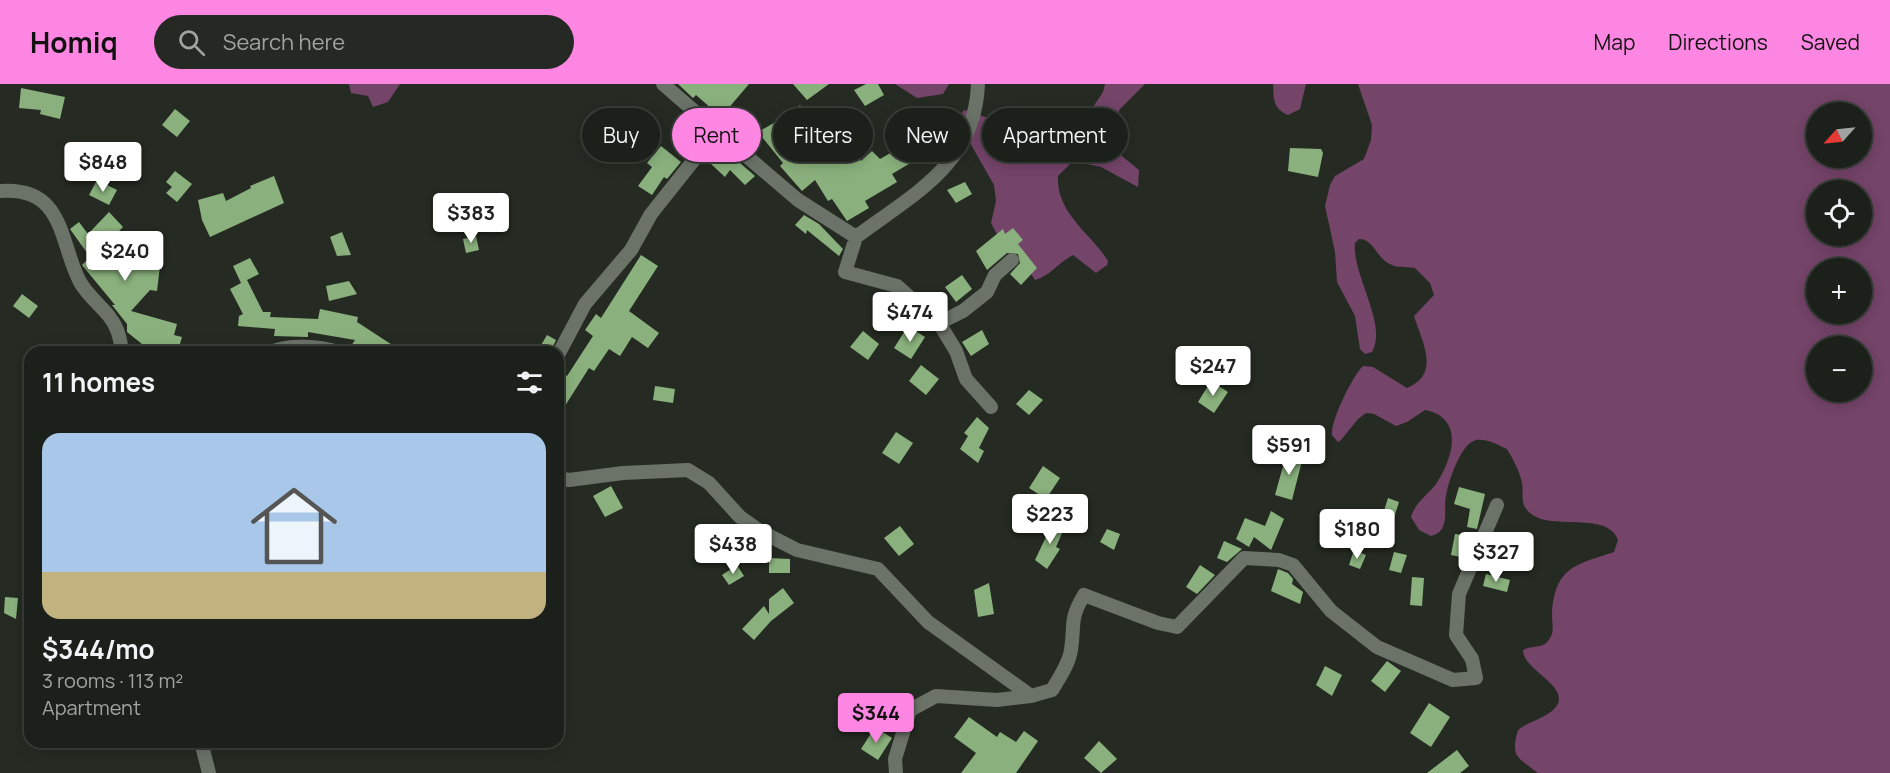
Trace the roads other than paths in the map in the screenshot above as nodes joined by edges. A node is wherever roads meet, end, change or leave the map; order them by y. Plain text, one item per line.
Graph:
1 (663, 84) edge
2 (978, 84) edge
3 (690, 108) edge
4 (693, 162) edge
5 (753, 162) edge
6 (0, 191) edge
7 (856, 237) junction
8 (1012, 260) dead end
9 (939, 323) junction
10 (121, 346) edge
11 (563, 346) edge
12 (991, 407) dead end
13 (564, 479) edge
14 (1497, 505) dead end
15 (1030, 696) junction
16 (202, 748) edge
17 (208, 773) edge
18 (896, 773) edge

1 - 3 street
2 - 7 street
4 - 11 street
5 - 7 street
6 - 10 street
7 - 9 street
8 - 9 street
9 - 12 street
13 - 15 street
14 - 15 street
15 - 18 street
16 - 17 street

